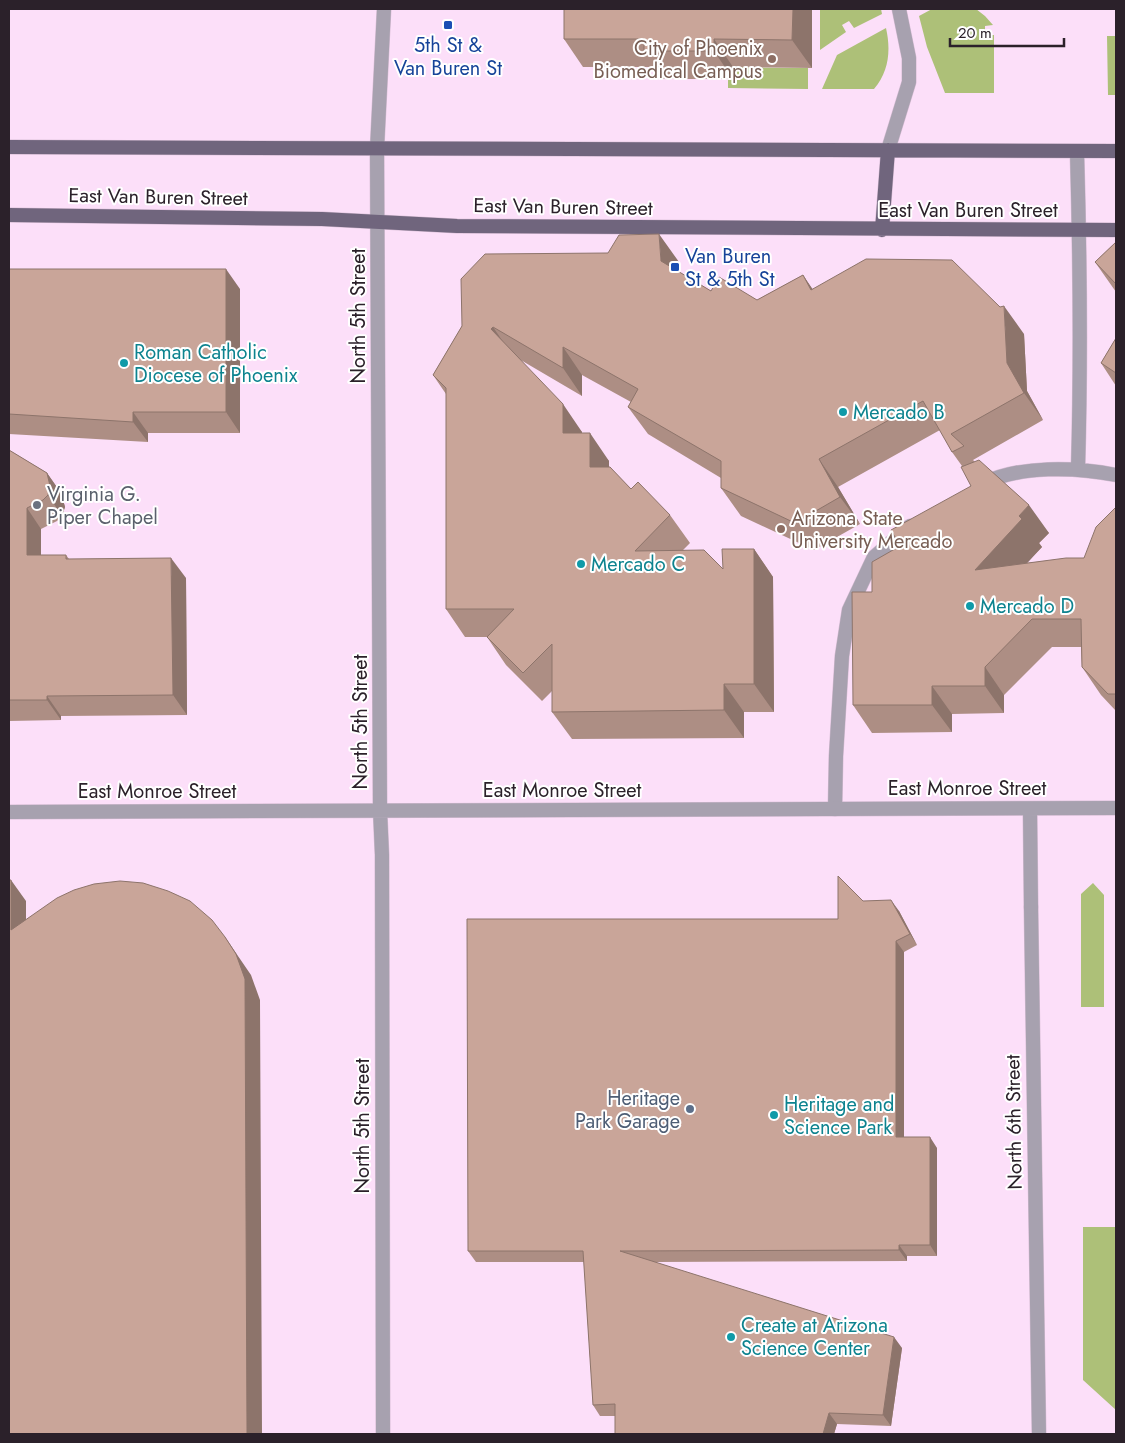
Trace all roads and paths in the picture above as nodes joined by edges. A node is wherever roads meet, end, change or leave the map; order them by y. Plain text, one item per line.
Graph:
1 (384, 9) edge
2 (899, 9) edge
3 (9, 147) edge
4 (377, 149) junction
5 (888, 150) junction
6 (1116, 151) edge
7 (1077, 152) junction
8 (9, 215) edge
9 (378, 222) junction
10 (882, 230) junction
11 (1116, 230) edge
12 (1079, 231) junction
13 (1078, 469) junction
14 (1116, 476) edge
15 (972, 489) edge
16 (917, 520) edge
17 (835, 808) junction
18 (1030, 808) junction
19 (1116, 808) edge
20 (380, 810) junction
21 (9, 812) edge
22 (383, 1434) edge
23 (1038, 1434) edge

1 - 4 street, North 5th Street
2 - 5 street
3 - 4 main road
4 - 5 main road
4 - 9 street, North 5th Street
5 - 7 main road
5 - 10 main road
6 - 7 main road
7 - 12 street
8 - 9 main road, East Van Buren Street
9 - 10 main road, East Van Buren Street
9 - 20 street, North 5th Street
10 - 12 main road, East Van Buren Street
11 - 12 main road, East Van Buren Street
12 - 13 street
13 - 14 street
13 - 15 street
16 - 17 street
17 - 18 street, East Monroe Street
17 - 20 street, East Monroe Street
18 - 19 street, East Monroe Street
18 - 23 street, North 6th Street
20 - 21 street, East Monroe Street
20 - 22 street, North 5th Street

